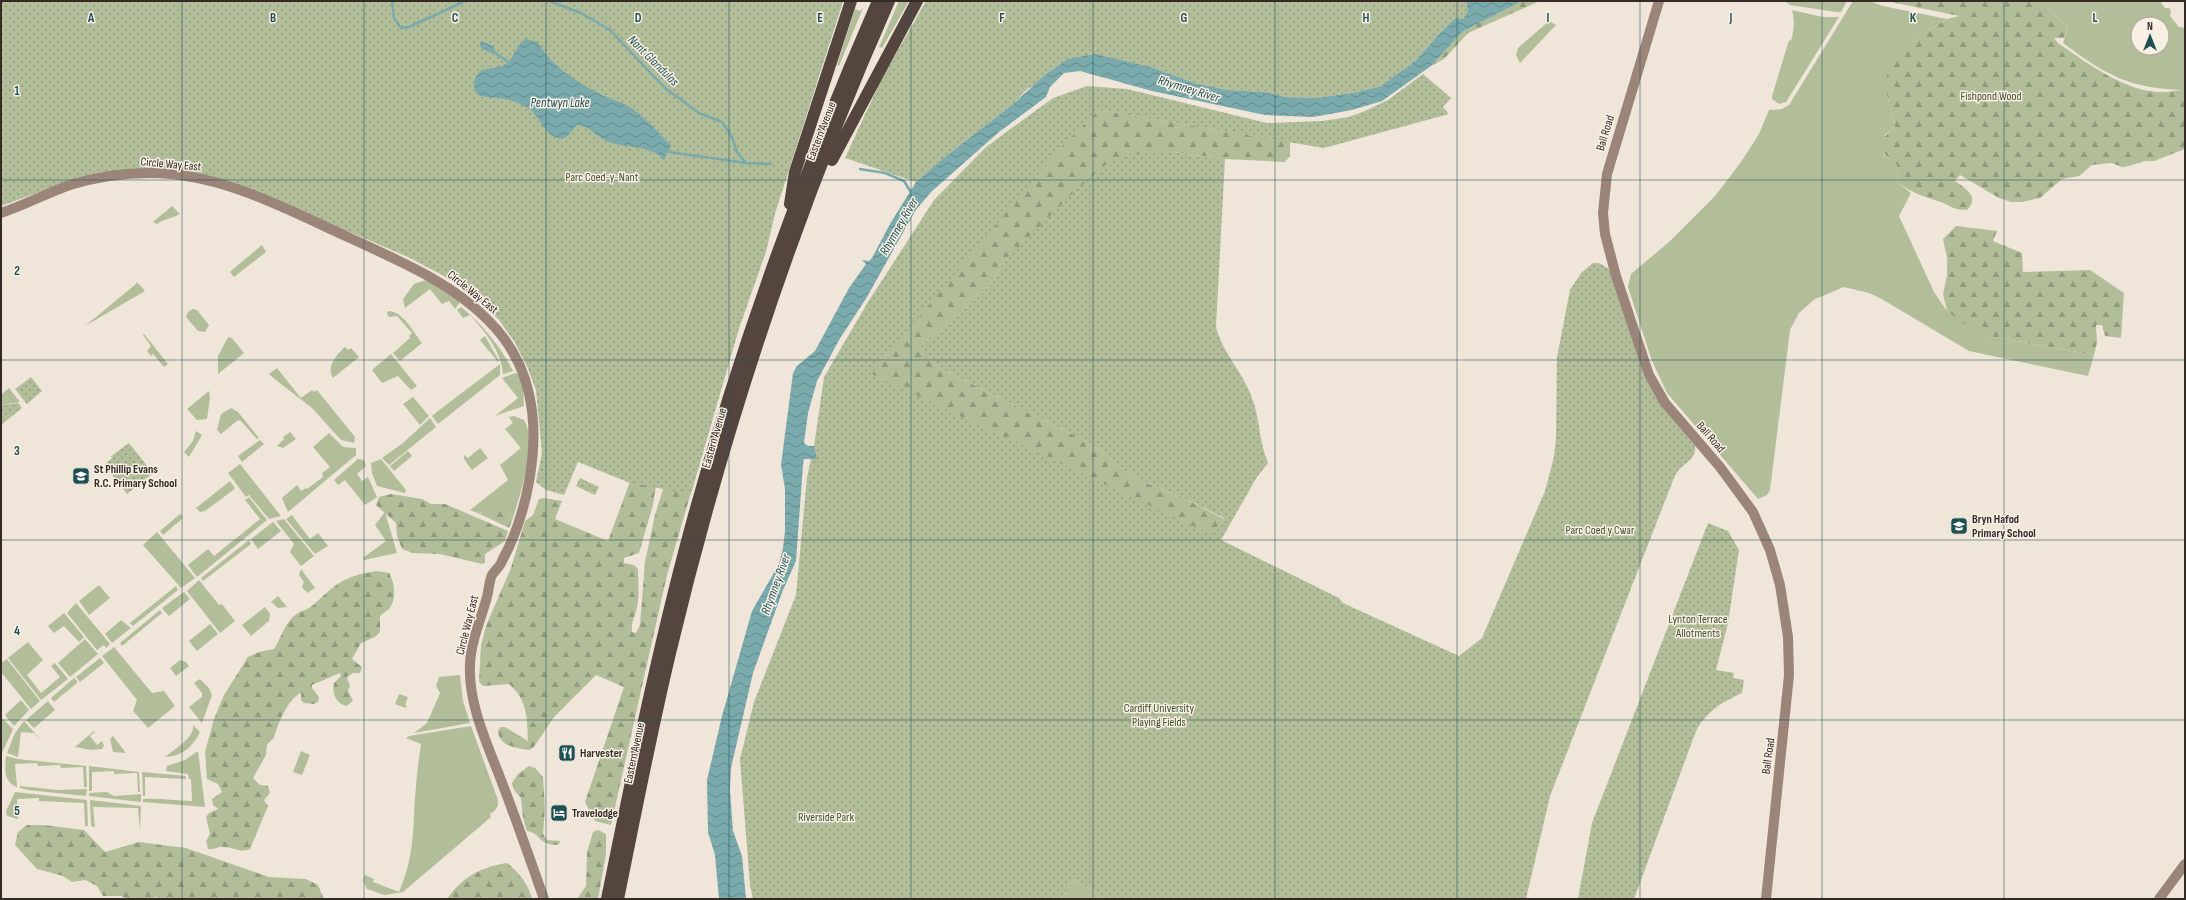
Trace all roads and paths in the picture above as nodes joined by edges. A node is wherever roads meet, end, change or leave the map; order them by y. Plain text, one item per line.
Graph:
1 (851, 1) edge
2 (878, 1) edge
3 (889, 1) edge
4 (917, 1) edge
5 (1660, 1) edge
6 (1, 213) edge
7 (803, 215) junction
8 (786, 229) junction
9 (2185, 864) edge
10 (544, 899) edge
11 (607, 899) edge
12 (618, 899) edge
13 (1766, 899) edge
14 (2160, 899) edge

1 - 8 highway
2 - 8 highway, Eastern Avenue
3 - 7 highway, Eastern Avenue
4 - 7 highway
5 - 13 street, Ball Road
6 - 10 street, Circle Way East
7 - 12 highway, Eastern Avenue
8 - 11 highway, Eastern Avenue
9 - 14 street

